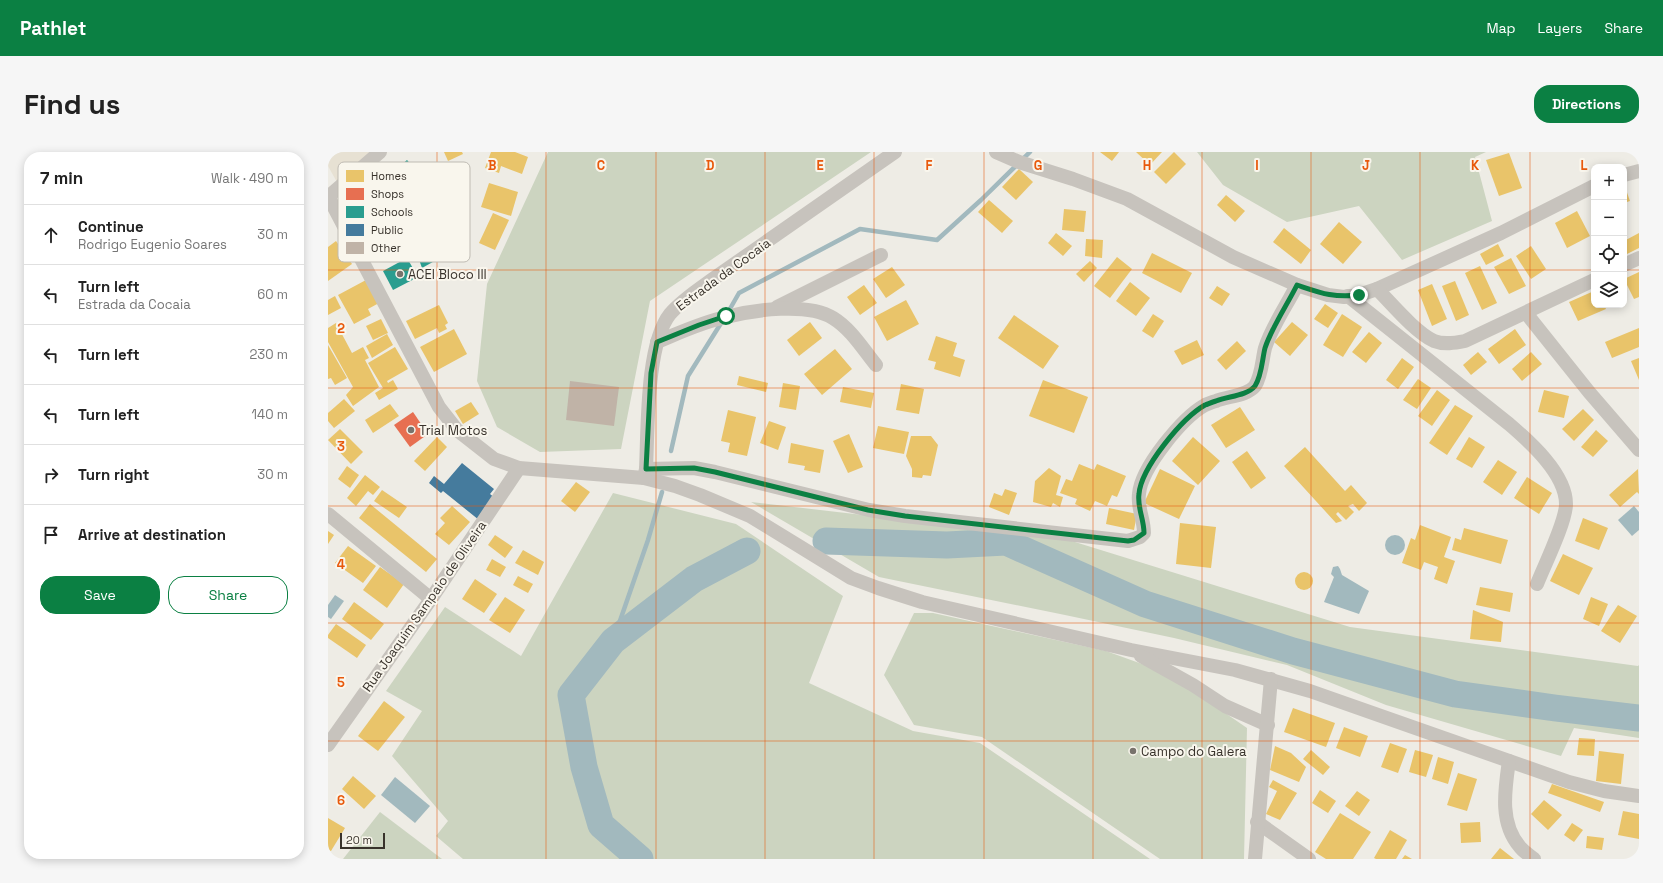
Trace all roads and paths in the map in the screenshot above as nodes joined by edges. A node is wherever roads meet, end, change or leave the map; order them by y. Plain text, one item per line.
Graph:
1 (380, 152) edge
2 (895, 152) edge
3 (996, 152) edge
4 (368, 162) edge
5 (1639, 171) edge
6 (1627, 174) edge
7 (338, 188) edge
8 (1591, 188) edge
9 (328, 196) edge
10 (338, 215) edge
11 (881, 255) dead end
12 (1639, 258) edge
13 (363, 262) edge
14 (1627, 264) edge
15 (1591, 281) edge
16 (1297, 285) junction
17 (1376, 289) junction
18 (1348, 296) junction
19 (773, 309) junction
20 (1526, 313) junction
21 (657, 342) junction
22 (876, 365) dead end
23 (1639, 450) edge
24 (519, 468) junction
25 (645, 474) junction
26 (328, 514) edge
27 (1537, 584) dead end
28 (431, 599) junction
29 (1131, 650) junction
30 (1271, 679) junction
31 (1268, 726) junction
32 (328, 745) edge
33 (1509, 761) junction
34 (1639, 796) edge
35 (1257, 822) junction
36 (1255, 859) edge
37 (1309, 859) edge
38 (1534, 859) edge

1 - 4 street
2 - 21 street, Estrada da Cocaia
3 - 16 street
5 - 6 street
7 - 9 street
8 - 17 street
9 - 10 street
11 - 19 street
12 - 14 street
13 - 24 street
15 - 20 street
16 - 18 street
16 - 25 street
17 - 18 street
17 - 20 street
18 - 27 street
19 - 21 street
19 - 22 street
20 - 23 street
21 - 25 street, Estrada da Cocaia
24 - 25 street
24 - 28 street, Rua Joaquim Sampaio de Oliveira
25 - 29 street
26 - 28 street
28 - 32 street, Rua Joaquim Sampaio de Oliveira
29 - 30 street
29 - 31 street
30 - 31 street
30 - 33 street
31 - 35 street
33 - 34 street
33 - 38 street
35 - 36 street
35 - 37 street

